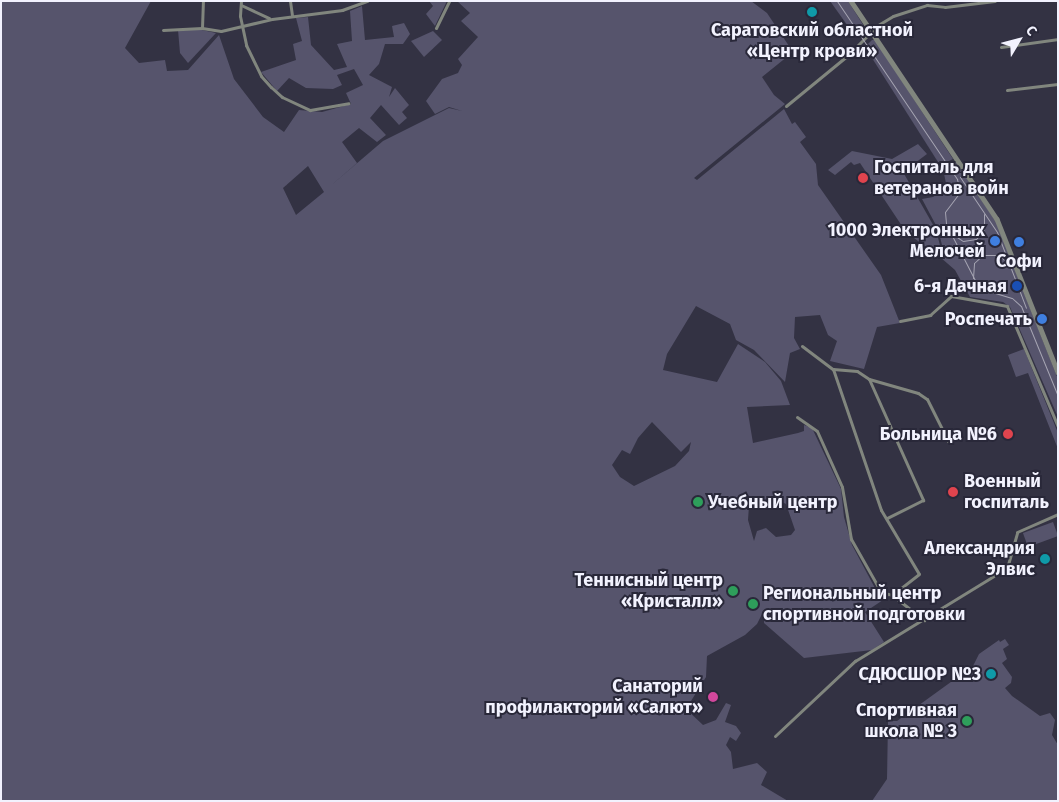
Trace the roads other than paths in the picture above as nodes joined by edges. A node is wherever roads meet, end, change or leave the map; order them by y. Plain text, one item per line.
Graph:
1 (203, 1) edge
2 (290, 1) edge
3 (367, 1) edge
4 (449, 1) edge
5 (851, 1) edge
6 (995, 1) edge
7 (241, 3) edge
8 (932, 3) edge
9 (292, 16) junction
10 (272, 19) junction
11 (202, 28) junction
12 (242, 28) junction
13 (436, 28) dead end
14 (163, 30) dead end
15 (872, 32) junction
16 (1058, 39) edge
17 (1000, 47) dead end
18 (1058, 84) edge
19 (1007, 90) dead end
20 (348, 103) dead end
21 (786, 106) dead end
22 (900, 321) dead end
23 (802, 346) dead end
24 (833, 369) junction
25 (1058, 372) edge
26 (869, 379) junction
27 (797, 417) dead end
28 (1057, 424) edge
29 (948, 441) dead end
30 (1058, 514) edge
31 (887, 518) junction
32 (892, 595) junction
33 (924, 620) junction
34 (775, 736) dead end

1 - 11 street
2 - 9 street
3 - 9 street
4 - 13 street
5 - 15 street
6 - 8 street
7 - 10 street
7 - 12 street
8 - 15 street
9 - 10 street
10 - 12 street
11 - 12 street
11 - 14 street
12 - 20 street
15 - 21 street
15 - 25 street
16 - 17 street
18 - 19 street
22 - 28 street
23 - 24 street
24 - 26 street
24 - 31 street
26 - 29 street
26 - 31 street
27 - 32 street
30 - 33 street
31 - 32 street
32 - 33 street
33 - 34 street

